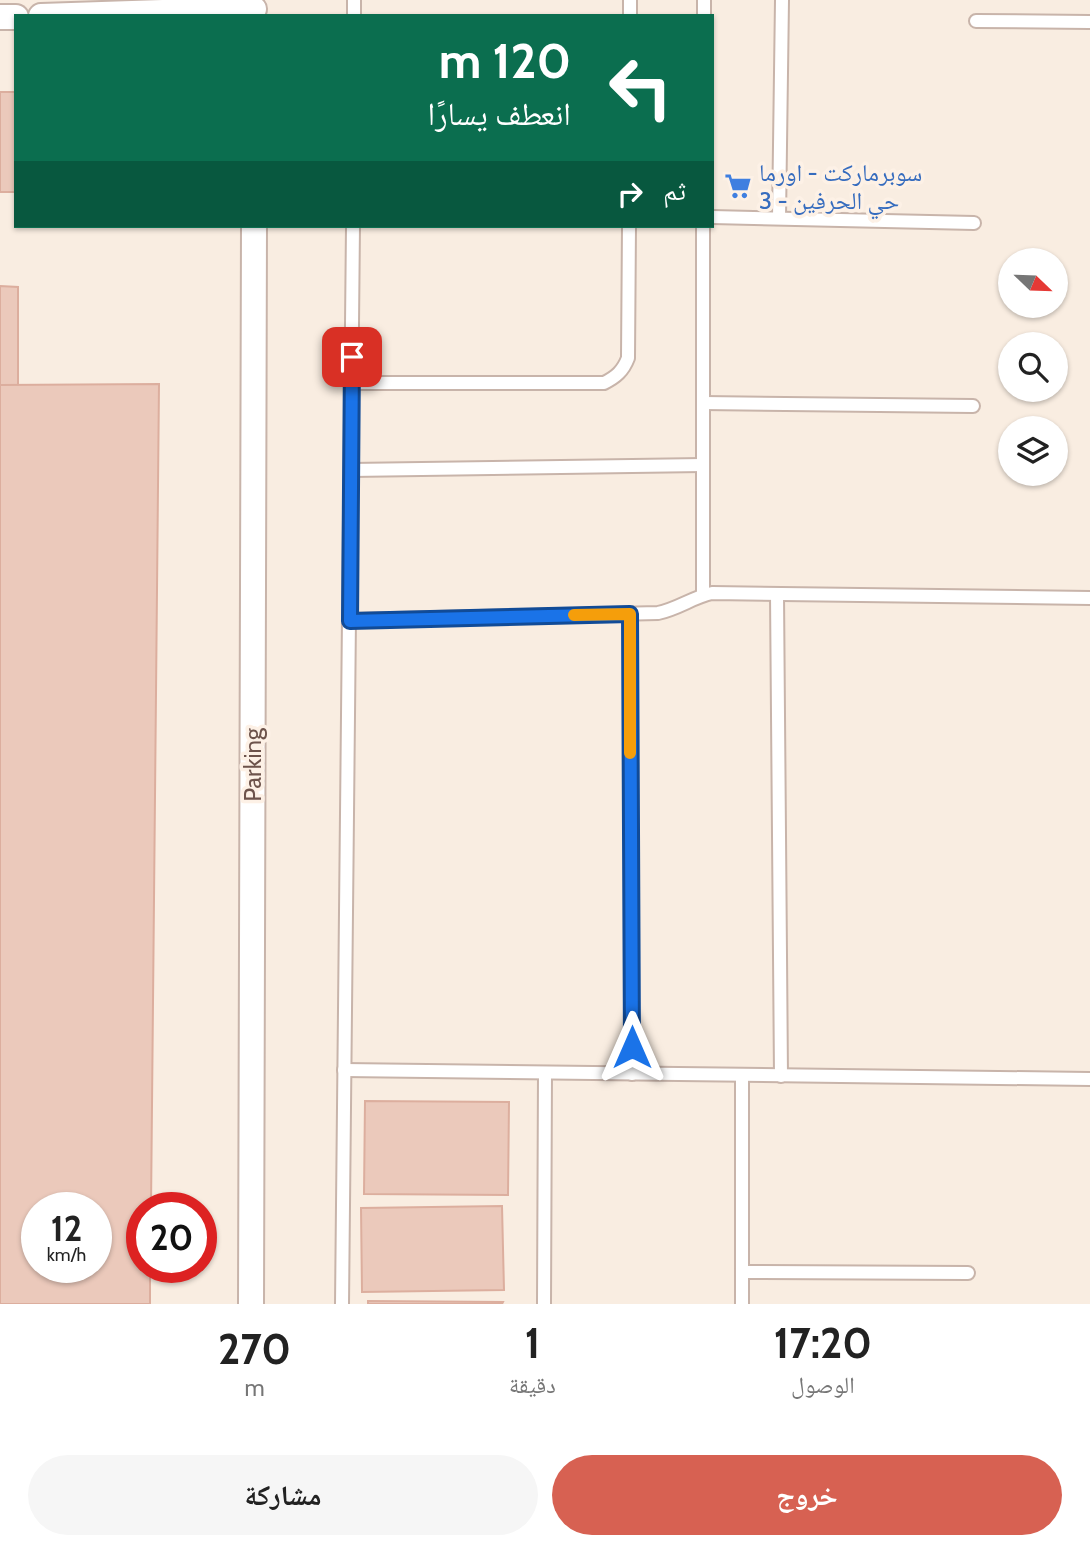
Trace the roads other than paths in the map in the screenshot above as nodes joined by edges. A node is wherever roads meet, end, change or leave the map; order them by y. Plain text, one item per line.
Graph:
1 (782, 0) edge
2 (254, 8) edge
3 (94, 14) edge
4 (976, 21) dead end
5 (1090, 22) edge
6 (714, 217) edge
7 (779, 218) junction
8 (975, 222) dead end
9 (254, 228) edge
10 (353, 228) edge
11 (629, 228) edge
12 (703, 228) edge
13 (352, 383) junction
14 (703, 403) junction
15 (974, 406) dead end
16 (703, 465) junction
17 (351, 470) junction
18 (777, 594) junction
19 (703, 595) junction
20 (1090, 598) edge
21 (630, 614) junction
22 (350, 621) junction
23 (344, 1070) junction
24 (545, 1073) junction
25 (632, 1074) junction
26 (742, 1075) junction
27 (781, 1076) junction
28 (1090, 1079) edge
29 (742, 1272) junction
30 (968, 1273) dead end
31 (251, 1304) edge
32 (342, 1304) edge
33 (544, 1304) edge
34 (742, 1304) edge

1 - 7 lane
2 - 3 street
4 - 5 lane
6 - 7 lane
7 - 8 lane
9 - 31 street, Parking
10 - 13 lane
11 - 13 lane
12 - 14 lane
13 - 17 lane
14 - 15 lane
14 - 16 lane
16 - 17 lane
16 - 19 lane
17 - 22 lane
18 - 19 lane
18 - 20 lane
18 - 27 lane
19 - 21 lane
21 - 22 lane
21 - 25 lane
22 - 23 lane
23 - 24 lane
23 - 32 lane
24 - 25 lane
24 - 33 lane
25 - 26 lane
26 - 27 lane
26 - 29 lane
27 - 28 lane
29 - 30 lane
29 - 34 lane

